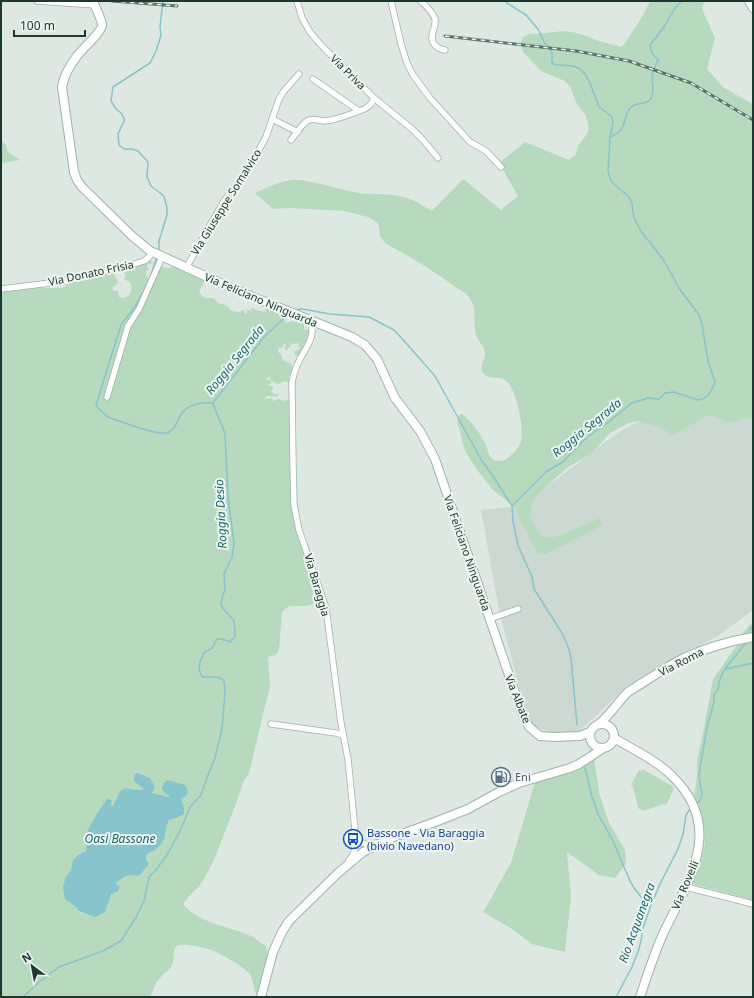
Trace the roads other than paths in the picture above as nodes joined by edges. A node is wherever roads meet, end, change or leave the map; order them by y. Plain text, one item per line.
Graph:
1 (37, 1) edge
2 (297, 1) edge
3 (391, 1) edge
4 (421, 1) edge
5 (749, 1) edge
6 (94, 3) edge
7 (753, 8) edge
8 (445, 50) dead end
9 (299, 74) dead end
10 (313, 79) dead end
11 (374, 98) junction
12 (359, 110) junction
13 (272, 119) junction
14 (298, 132) junction
15 (291, 140) dead end
16 (438, 158) dead end
17 (501, 167) dead end
18 (157, 254) junction
19 (186, 268) junction
20 (1, 290) edge
21 (311, 321) junction
22 (107, 397) dead end
23 (518, 609) dead end
24 (490, 619) junction
25 (753, 637) edge
26 (618, 704) junction
27 (271, 724) dead end
28 (599, 724) junction
29 (344, 735) junction
30 (591, 738) junction
31 (612, 738) junction
32 (602, 748) junction
33 (588, 758) junction
34 (390, 838) junction
35 (356, 840) junction
36 (363, 852) junction
37 (338, 872) junction
38 (686, 887) junction
39 (753, 904) edge
40 (261, 997) edge
41 (640, 997) edge

1 - 6 street
2 - 11 street, Via Priva
3 - 17 street
4 - 8 street
5 - 7 street
6 - 18 street, Via Feliciano Ninguarda
9 - 13 street, Via Giuseppe Somalvico
10 - 12 street, Via Priva
11 - 12 street, Via Priva
11 - 16 street
12 - 14 street
13 - 14 street
13 - 19 street, Via Giuseppe Somalvico
14 - 15 street
18 - 19 street, Via Feliciano Ninguarda
18 - 20 street, Via Donato Frisia
18 - 22 street
19 - 21 street, Via Feliciano Ninguarda
21 - 24 street, Via Feliciano Ninguarda
21 - 29 street, Via Baraggia
23 - 24 street
24 - 30 street, Via Albate
25 - 26 street, Via Roma
26 - 28 street, Via Roma
26 - 31 street, Via Roma
27 - 29 street
28 - 30 street
28 - 31 street
29 - 35 street, Via Baraggia
30 - 32 street
30 - 33 street
31 - 32 street
31 - 38 street, Via Rovelli
32 - 33 street, Via Baraggia
33 - 34 street, Via Baraggia
34 - 35 street
34 - 36 street, Via Baraggia
35 - 36 street
35 - 37 street, Via Baraggia
36 - 37 street, Via Baraggia
37 - 40 street, Via Baraggia
38 - 39 street
38 - 41 street, Via Rovelli

